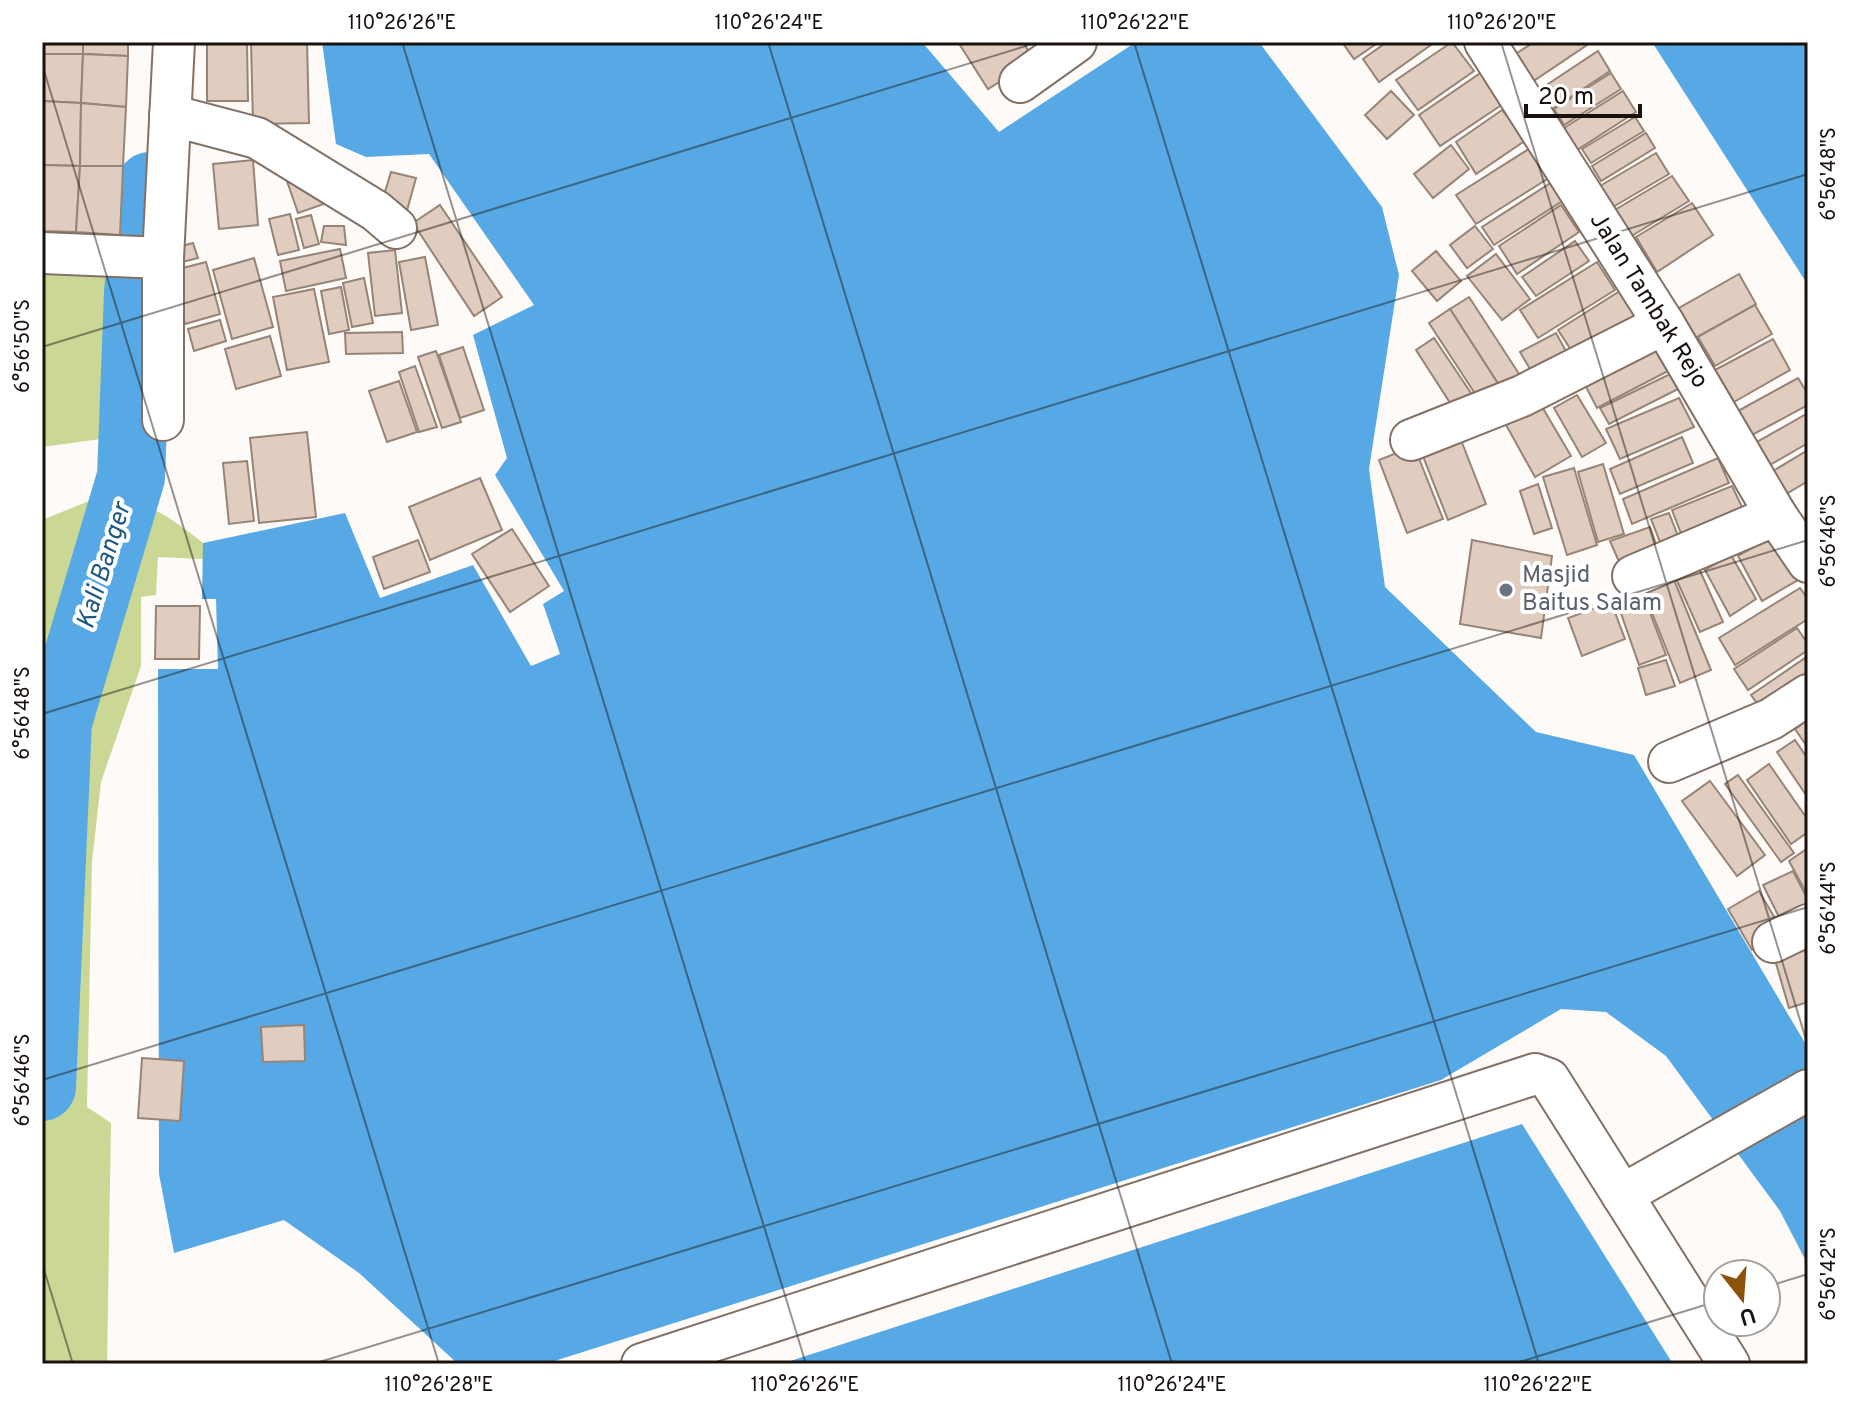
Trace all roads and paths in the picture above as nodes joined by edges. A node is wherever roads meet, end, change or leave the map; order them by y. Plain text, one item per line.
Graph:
1 (174, 42) edge
2 (1076, 42) edge
3 (1485, 42) edge
4 (1020, 82) dead end
5 (170, 115) junction
6 (396, 228) dead end
7 (42, 253) edge
8 (163, 258) junction
9 (1664, 324) junction
10 (163, 420) dead end
11 (1411, 440) dead end
12 (1776, 515) junction
13 (1808, 562) edge
14 (1633, 576) dead end
15 (1808, 695) edge
16 (1669, 762) dead end
17 (1808, 1090) edge
18 (1632, 1189) junction
19 (642, 1364) edge
20 (1729, 1364) edge

1 - 5 street
2 - 4 street
3 - 9 street, Jalan Tambak Rejo
5 - 6 street
5 - 8 street
7 - 8 street
8 - 10 street
9 - 11 street
9 - 12 street, Jalan Tambak Rejo
12 - 13 street, Jalan Tambak Rejo
12 - 14 street
15 - 16 street
17 - 18 street
18 - 19 street
18 - 20 street

